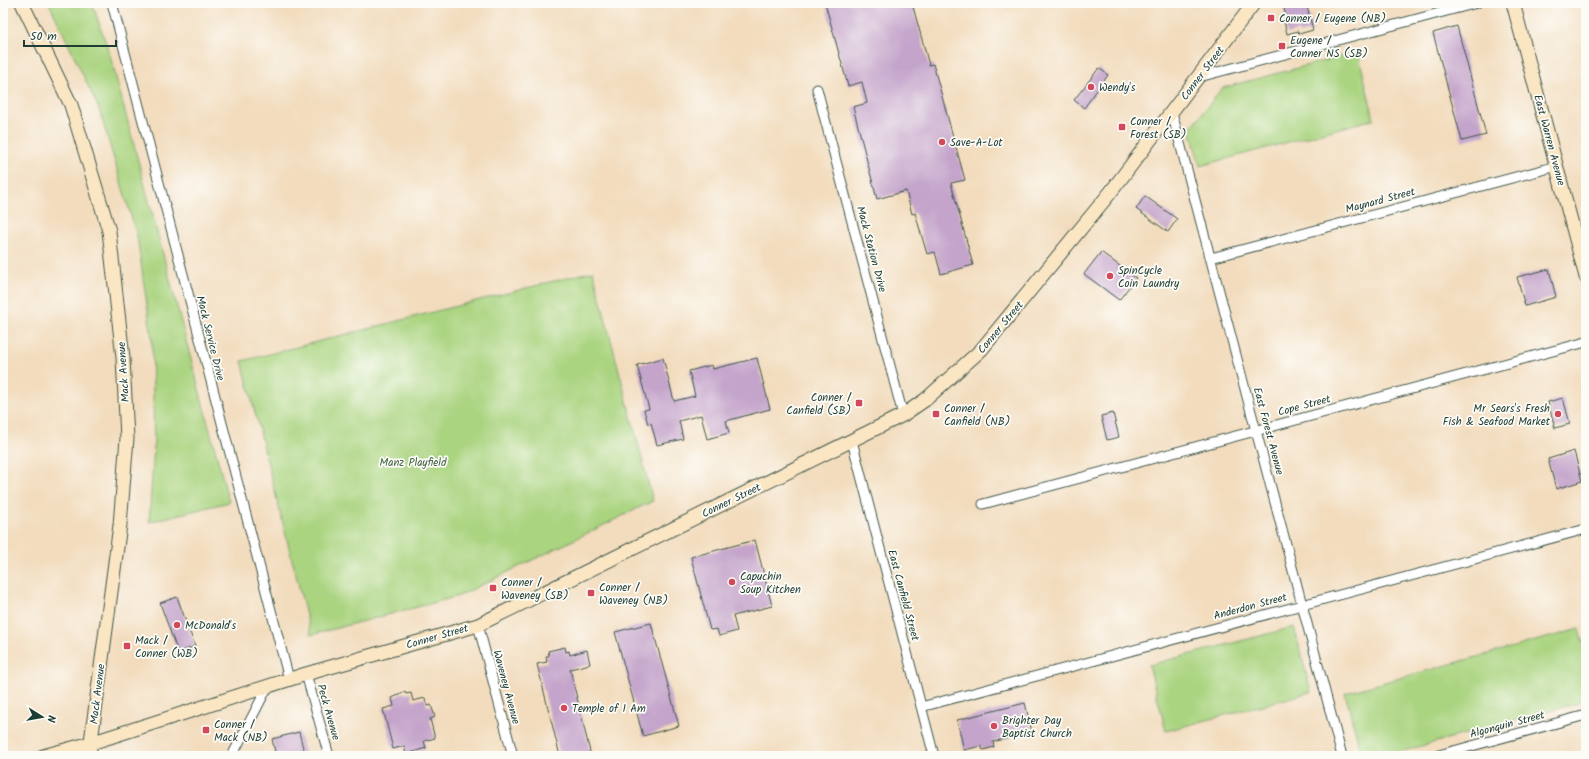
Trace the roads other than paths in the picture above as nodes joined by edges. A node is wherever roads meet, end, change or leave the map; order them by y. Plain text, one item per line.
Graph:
1 (22, 3) edge
2 (112, 3) edge
3 (1254, 3) edge
4 (1477, 3) edge
5 (1513, 3) edge
6 (1199, 76) junction
7 (817, 89) dead end
8 (1172, 113) junction
9 (1557, 166) junction
10 (1211, 258) junction
11 (1586, 277) edge
12 (1586, 342) edge
13 (903, 415) junction
14 (1256, 430) junction
15 (852, 441) junction
16 (983, 504) dead end
17 (1586, 529) edge
18 (1302, 605) junction
19 (478, 625) junction
20 (306, 674) junction
21 (289, 679) junction
22 (268, 686) junction
23 (921, 707) junction
24 (1586, 715) edge
25 (90, 750) edge
26 (43, 756) edge
27 (232, 756) edge
28 (329, 756) edge
29 (513, 756) edge
30 (934, 756) edge
31 (1342, 756) edge
32 (1435, 756) edge

1 - 25 main road, Mack Avenue
2 - 21 street, Mack Service Drive
3 - 6 main road, Conner Street
4 - 6 street
5 - 9 main road, East Warren Avenue
6 - 8 main road, Conner Street
7 - 13 street, Mack Station Drive
8 - 10 street, East Forest Avenue
8 - 13 main road, Conner Street
9 - 10 street, Maynard Street
9 - 11 main road, East Warren Avenue
10 - 14 street, East Forest Avenue
12 - 14 street, Cope Street
13 - 15 main road, Conner Street
14 - 16 street, Cope Street
14 - 18 street, East Forest Avenue
15 - 19 main road, Conner Street
15 - 23 street, East Canfield Street
17 - 18 street, Anderdon Street
18 - 23 street, Anderdon Street
18 - 31 street, East Forest Avenue
19 - 20 main road, Conner Street
19 - 29 street, Waveney Avenue
20 - 21 main road, Conner Street
20 - 28 street, Peck Avenue
21 - 22 main road, Conner Street
22 - 25 main road, Conner Street
22 - 27 street
23 - 30 street, East Canfield Street
24 - 32 street, Algonquin Street
25 - 26 main road, Conner Street

